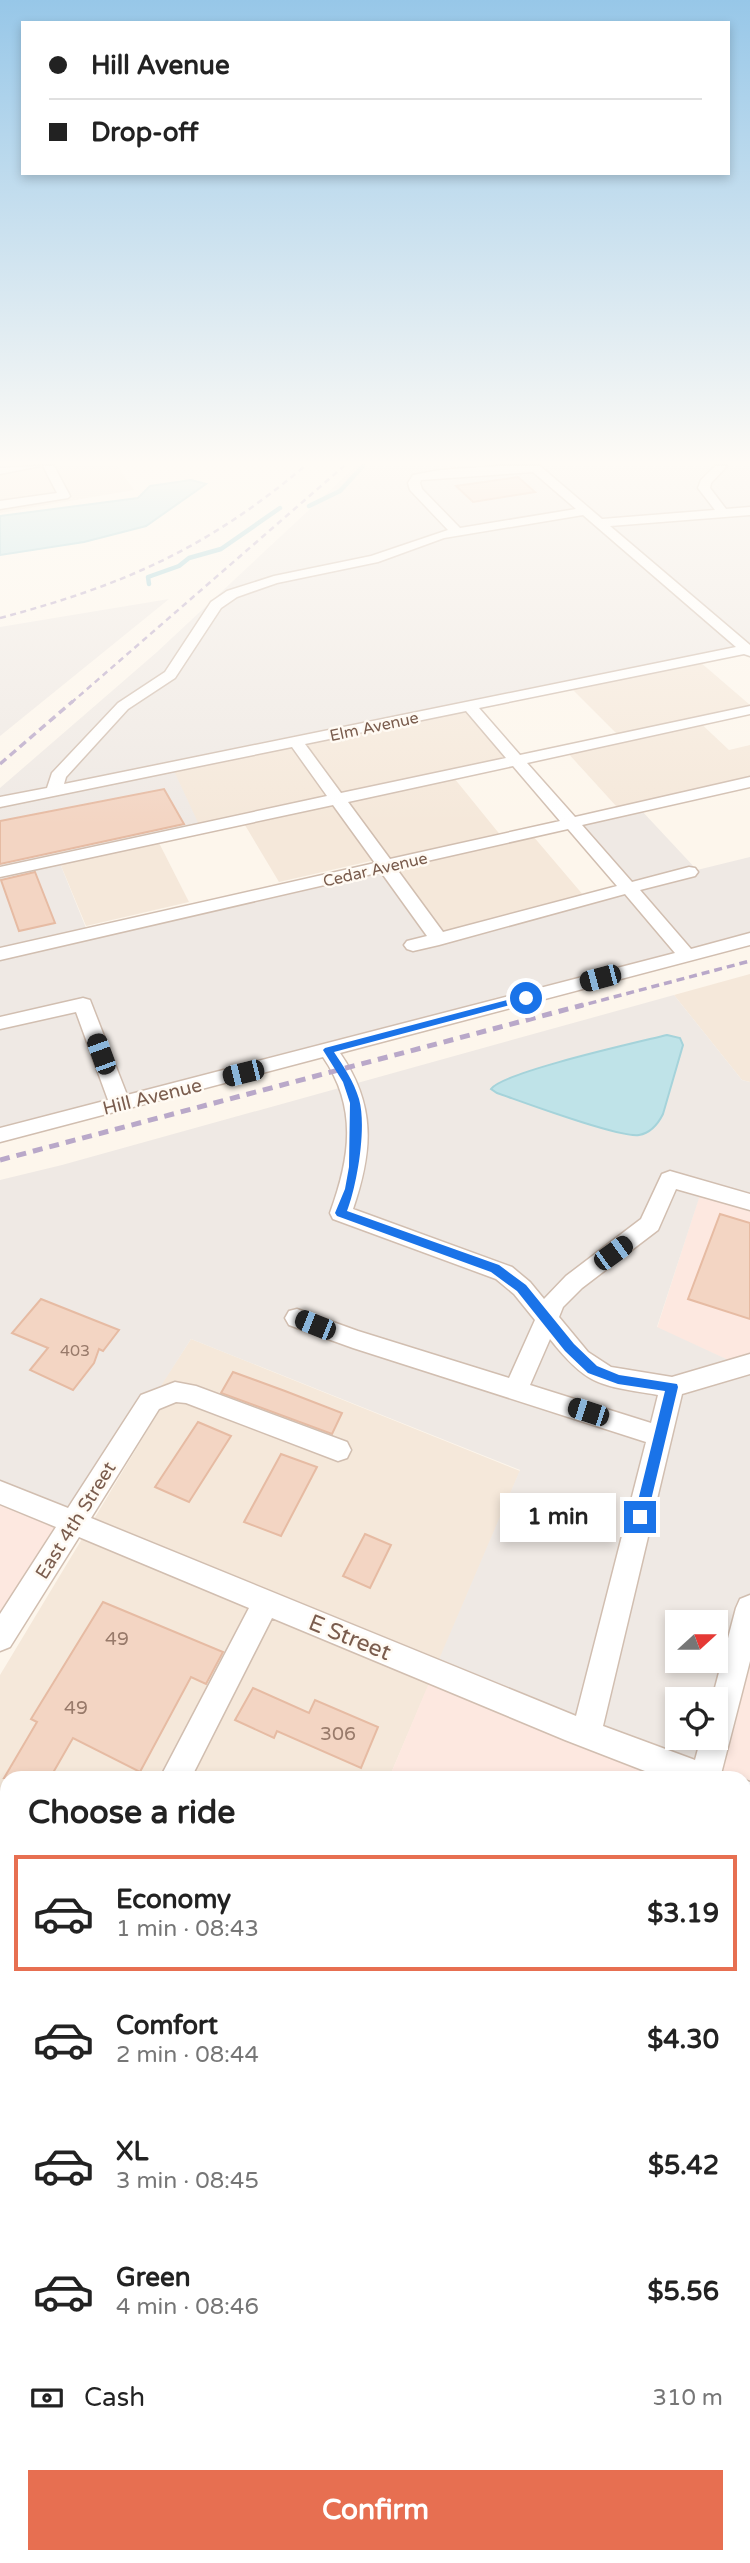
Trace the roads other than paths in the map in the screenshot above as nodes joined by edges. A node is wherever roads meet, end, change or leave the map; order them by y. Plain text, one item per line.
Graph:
1 (258, 586) edge
2 (673, 586) edge
3 (749, 650) edge
4 (469, 706) junction
5 (750, 709) edge
6 (296, 742) junction
7 (516, 760) junction
8 (750, 782) edge
9 (54, 791) junction
10 (336, 800) junction
11 (0, 802) edge
12 (572, 824) junction
13 (384, 867) junction
14 (0, 872) edge
15 (689, 872) dead end
16 (629, 888) junction
17 (439, 939) junction
18 (750, 939) edge
19 (412, 946) dead end
20 (0, 954) edge
21 (687, 955) junction
22 (0, 1023) edge
23 (328, 1050) junction
24 (120, 1104) junction
25 (0, 1135) edge
26 (750, 1202) edge
27 (545, 1316) junction
28 (297, 1318) dead end
29 (750, 1364) edge
30 (672, 1387) junction
31 (516, 1389) junction
32 (660, 1436) junction
33 (338, 1450) dead end
34 (0, 1492) edge
35 (74, 1522) junction
36 (266, 1602) junction
37 (750, 1608) edge
38 (0, 1639) edge
39 (586, 1734) junction
40 (178, 1771) edge
41 (684, 1771) edge
42 (705, 1771) edge

1 - 9 street
2 - 3 street
3 - 4 street, Elm Avenue
4 - 6 street, Elm Avenue
4 - 7 street
5 - 7 lane
6 - 9 street, Elm Avenue
6 - 10 street
7 - 10 lane
7 - 12 street
8 - 12 street, Cedar Avenue
9 - 11 street, Elm Avenue
10 - 13 street
10 - 14 lane
12 - 13 street, Cedar Avenue
12 - 16 street
13 - 17 street
13 - 20 street, Cedar Avenue
15 - 16 street
16 - 17 street
16 - 21 street
17 - 19 street
18 - 21 street, Hill Avenue
21 - 23 street, Hill Avenue
22 - 24 street
23 - 24 street, Hill Avenue
23 - 27 street
24 - 25 street, Hill Avenue
26 - 27 lane
27 - 30 street
27 - 31 lane
28 - 31 street
29 - 30 street
30 - 32 street
31 - 32 street
32 - 39 street
33 - 35 street, East 4th Street
34 - 35 street, E Street
35 - 36 street, E Street
35 - 38 street, East 4th Street
36 - 39 street, E Street
36 - 40 street
37 - 42 street
39 - 41 street, E Street

